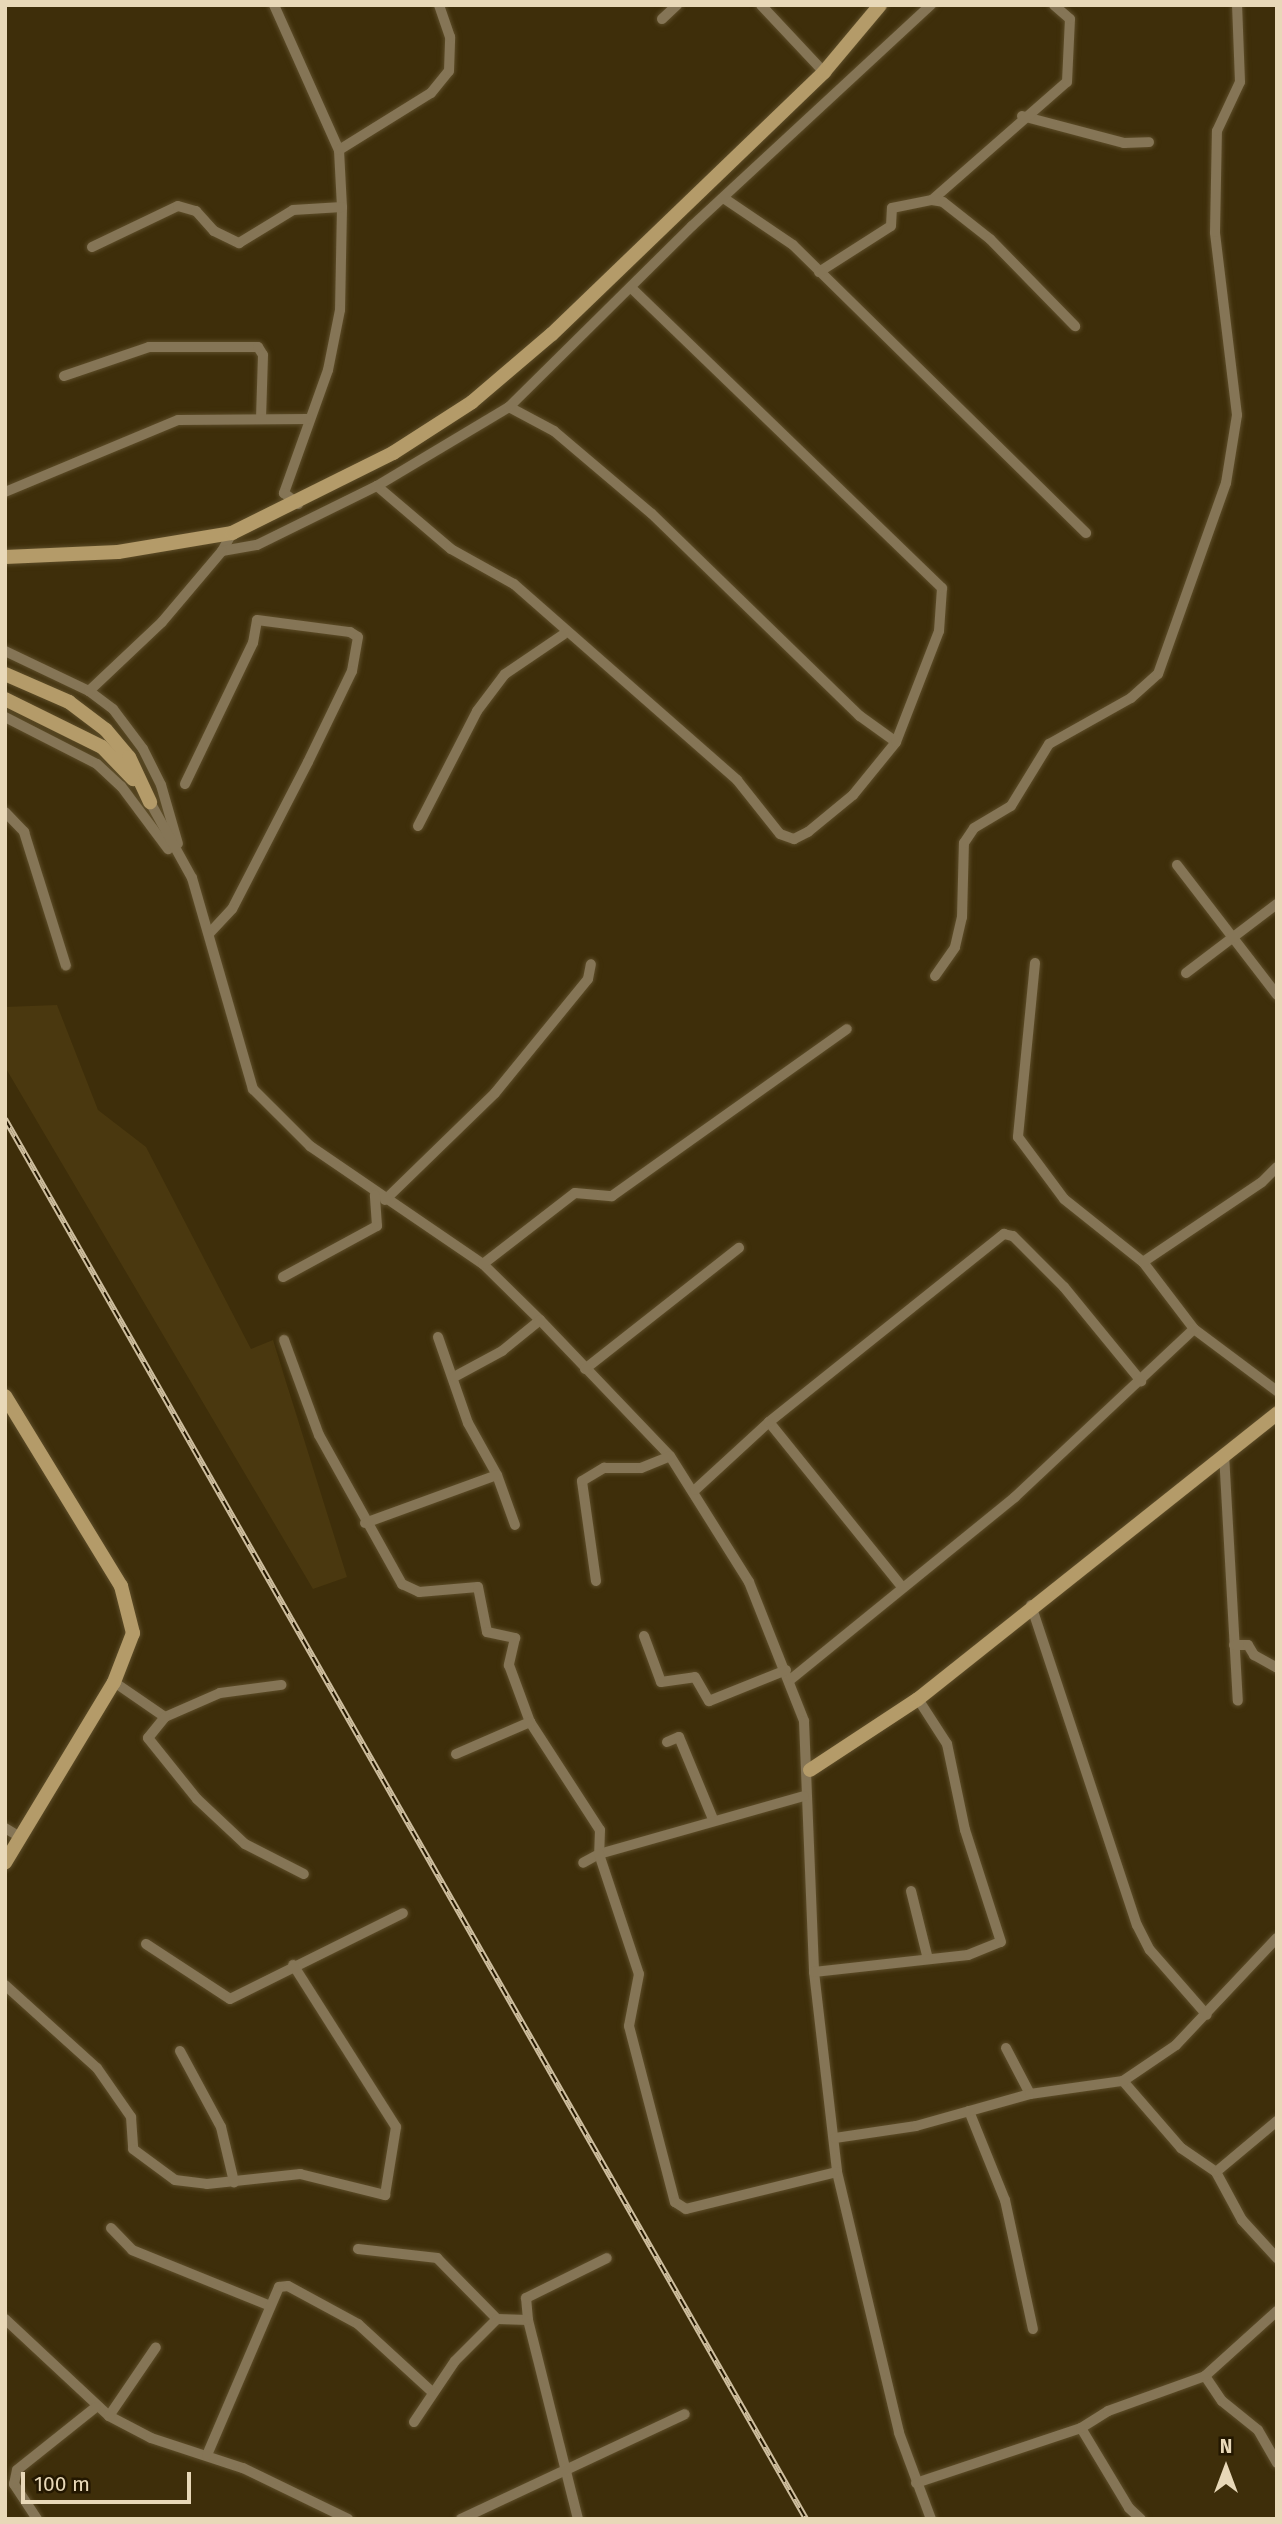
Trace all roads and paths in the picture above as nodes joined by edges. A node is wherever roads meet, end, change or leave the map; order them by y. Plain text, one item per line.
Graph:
1 (274, 5) edge
2 (439, 5) edge
3 (677, 5) edge
4 (761, 5) edge
5 (880, 5) edge
6 (931, 5) edge
7 (1054, 5) edge
8 (1237, 5) edge
9 (662, 19) dead end
10 (824, 72) junction
11 (1022, 116) junction
12 (1149, 142) dead end
13 (339, 150) junction
14 (725, 199) junction
15 (937, 201) junction
16 (342, 207) junction
17 (92, 247) dead end
18 (819, 272) junction
19 (631, 288) junction
20 (1075, 326) dead end
21 (64, 376) dead end
22 (509, 407) junction
23 (261, 417) junction
24 (308, 419) junction
25 (377, 486) junction
26 (5, 492) edge
27 (299, 504) junction
28 (232, 533) junction
29 (1086, 533) dead end
30 (222, 551) junction
31 (5, 557) edge
32 (564, 634) junction
33 (5, 651) edge
34 (5, 674) edge
35 (89, 691) junction
36 (5, 699) edge
37 (5, 717) edge
38 (896, 742) junction
39 (185, 784) dead end
40 (150, 802) junction
41 (5, 812) edge
42 (418, 826) dead end
43 (1177, 864) dead end
44 (192, 878) junction
45 (1277, 904) edge
46 (209, 934) junction
47 (1233, 941) junction
48 (1035, 963) dead end
49 (591, 964) dead end
50 (66, 966) dead end
51 (1186, 973) dead end
52 (936, 976) dead end
53 (1277, 995) edge
54 (847, 1029) dead end
55 (1277, 1167) edge
56 (380, 1198) junction
57 (739, 1248) dead end
58 (1143, 1262) junction
59 (483, 1264) junction
60 (284, 1277) dead end
61 (540, 1320) junction
62 (1194, 1329) junction
63 (438, 1337) dead end
64 (284, 1340) dead end
65 (585, 1368) junction
66 (454, 1377) junction
67 (1141, 1381) junction
68 (1277, 1391) edge
69 (5, 1396) edge
70 (1277, 1413) edge
71 (769, 1422) junction
72 (1224, 1454) junction
73 (670, 1456) junction
74 (497, 1475) junction
75 (695, 1490) junction
76 (365, 1523) junction
77 (515, 1525) dead end
78 (596, 1581) dead end
79 (903, 1588) junction
80 (1031, 1605) junction
81 (644, 1636) dead end
82 (1234, 1645) junction
83 (1277, 1668) edge
84 (788, 1675) junction
85 (114, 1682) junction
86 (281, 1685) dead end
87 (918, 1699) junction
88 (1238, 1701) dead end
89 (164, 1717) junction
90 (530, 1722) junction
91 (667, 1742) dead end
92 (456, 1755) dead end
93 (810, 1770) junction
94 (804, 1796) junction
95 (713, 1819) junction
96 (5, 1828) edge
97 (20, 1837) junction
98 (599, 1854) junction
99 (5, 1863) edge
100 (583, 1863) dead end
101 (304, 1874) dead end
102 (911, 1891) dead end
103 (403, 1913) dead end
104 (1277, 1938) edge
105 (146, 1944) dead end
106 (928, 1959) junction
107 (293, 1965) junction
108 (814, 1972) junction
109 (5, 1985) edge
110 (1207, 2015) junction
111 (1006, 2048) dead end
112 (180, 2051) dead end
113 (1123, 2081) junction
114 (1030, 2094) junction
115 (969, 2110) junction
116 (1277, 2121) edge
117 (835, 2138) junction
118 (837, 2172) junction
119 (1216, 2172) junction
120 (234, 2182) junction
121 (111, 2228) dead end
122 (358, 2249) dead end
123 (607, 2258) dead end
124 (1277, 2258) edge
125 (268, 2305) junction
126 (1276, 2317) edge
127 (5, 2319) edge
128 (497, 2319) junction
129 (528, 2320) junction
130 (1033, 2329) dead end
131 (156, 2347) dead end
132 (1205, 2376) junction
133 (431, 2391) junction
134 (96, 2407) junction
135 (685, 2414) dead end
136 (109, 2416) junction
137 (414, 2422) dead end
138 (1082, 2428) junction
139 (207, 2455) junction
140 (1277, 2463) edge
141 (563, 2472) junction
142 (916, 2483) junction
143 (329, 2515) edge
144 (37, 2519) edge
145 (348, 2519) edge
146 (461, 2519) edge
147 (578, 2519) edge
148 (931, 2519) edge
149 (1141, 2519) edge

1 - 13 street
2 - 13 street
3 - 9 street
4 - 10 street
5 - 10 main road
6 - 14 street
7 - 11 street
8 - 52 street
10 - 27 main road
11 - 12 street
11 - 15 street
13 - 16 street
14 - 18 street
14 - 19 street
15 - 18 street
15 - 20 street
16 - 17 street
16 - 24 street
18 - 29 street
19 - 22 street
19 - 38 street
21 - 23 street
22 - 25 street
22 - 38 street
23 - 24 street
23 - 26 street
24 - 27 street
25 - 30 street
25 - 32 street
27 - 28 main road
28 - 30 street
28 - 31 main road
30 - 35 street
32 - 38 street
32 - 42 street
33 - 35 street
34 - 40 main road
35 - 44 street
36 - 40 main road
37 - 44 street
39 - 46 street
40 - 44 street
41 - 50 street
43 - 47 street
44 - 46 street
45 - 47 street
46 - 56 street
47 - 51 street
47 - 53 street
48 - 58 street
49 - 56 street
54 - 59 street
55 - 58 street
56 - 59 street
56 - 60 street
57 - 65 street
58 - 62 street
59 - 61 street
61 - 65 street
61 - 66 street
62 - 67 street
62 - 68 street
63 - 66 street
64 - 76 street
65 - 73 street
66 - 74 street
67 - 71 street
67 - 79 street
69 - 85 main road
70 - 72 main road
71 - 75 street
71 - 79 street
72 - 80 main road
72 - 82 street
73 - 75 street
73 - 78 street
74 - 76 street
74 - 77 street
75 - 84 street
76 - 90 street
79 - 84 street
80 - 87 main road
80 - 110 street
81 - 84 street
82 - 83 street
82 - 88 street
84 - 93 street
85 - 89 street
85 - 97 main road
86 - 89 street
87 - 93 main road
87 - 106 street
89 - 101 street
90 - 92 street
90 - 98 street
91 - 95 street
93 - 94 street
94 - 95 street
94 - 108 street
95 - 98 street
96 - 97 street
97 - 99 main road
98 - 100 street
98 - 118 street
102 - 106 street
103 - 107 street
104 - 110 street
105 - 107 street
106 - 108 street
107 - 120 street
108 - 117 street
109 - 120 street
110 - 113 street
111 - 114 street
112 - 120 street
113 - 114 street
113 - 119 street
114 - 115 street
115 - 117 street
115 - 130 street
116 - 119 street
117 - 118 street
118 - 142 street
119 - 124 street
121 - 125 street
122 - 128 street
123 - 129 street
125 - 133 street
125 - 139 street
126 - 132 street
127 - 134 street
128 - 129 street
128 - 133 street
129 - 141 street
131 - 136 street
132 - 138 street
132 - 140 street
133 - 137 street
134 - 136 street
134 - 144 street
135 - 141 street
136 - 139 street
138 - 142 street
138 - 149 street
139 - 143 street
141 - 146 street
141 - 147 street
142 - 148 street
143 - 145 street

